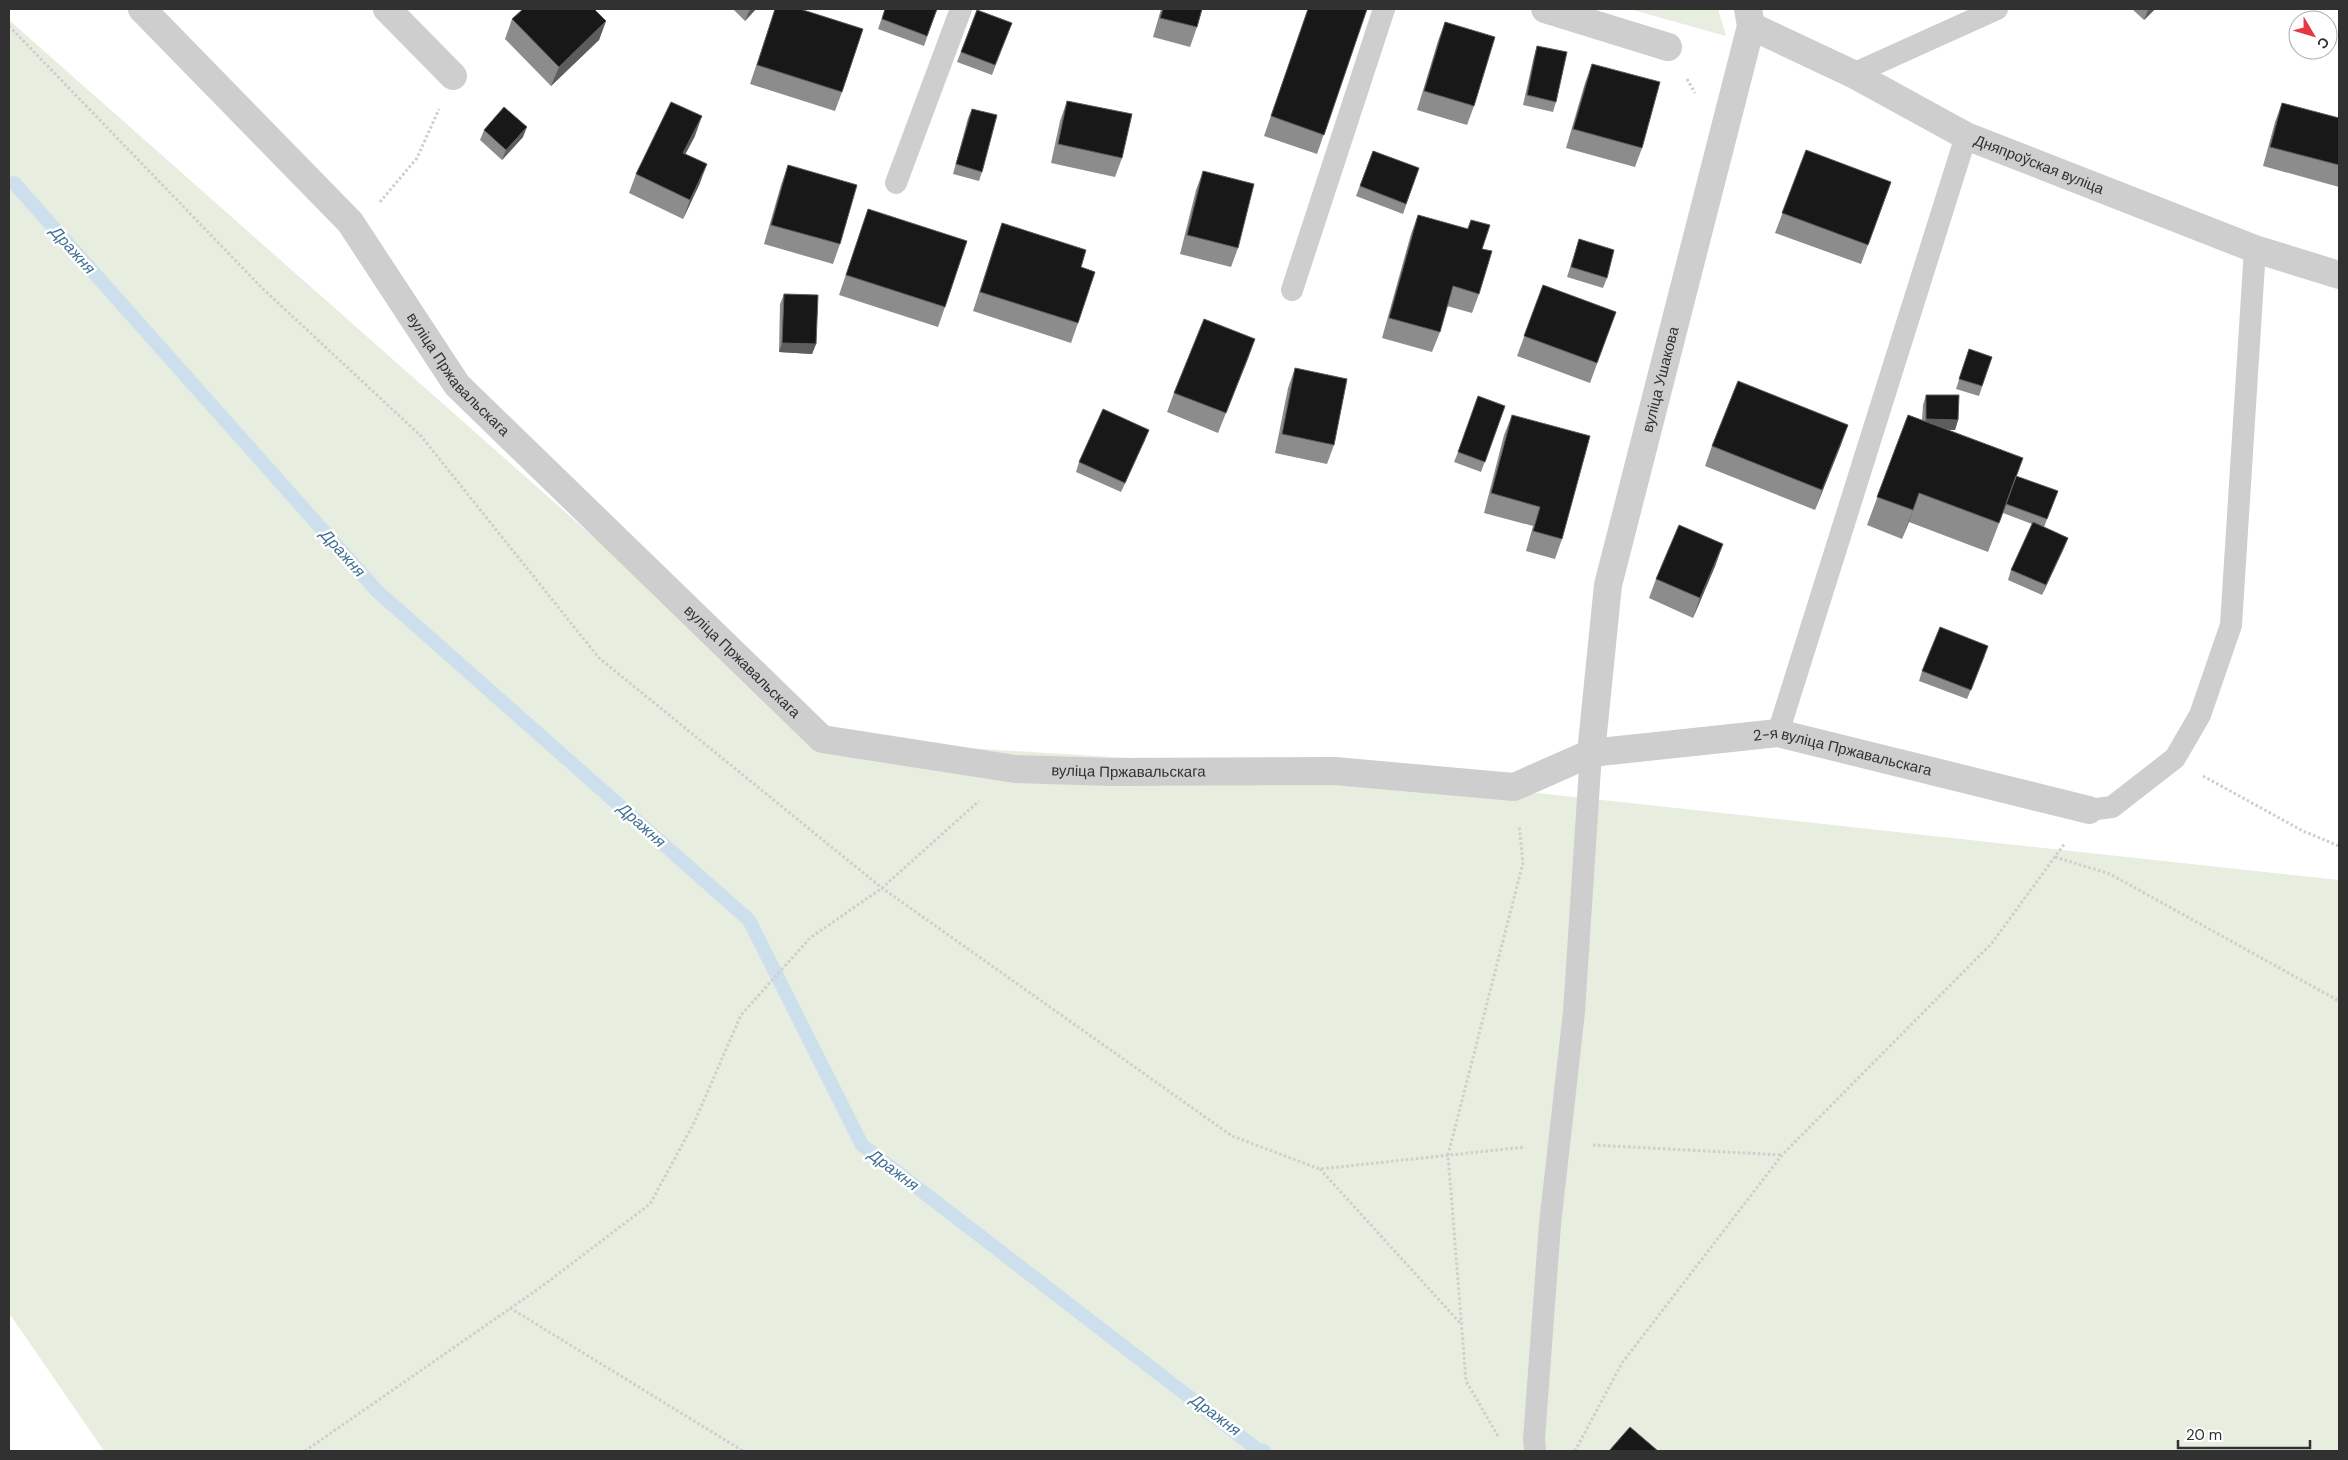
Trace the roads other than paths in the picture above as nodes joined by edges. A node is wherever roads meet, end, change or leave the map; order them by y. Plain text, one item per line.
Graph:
1 (142, 9) edge
2 (387, 9) edge
3 (961, 9) edge
4 (1384, 9) edge
5 (1546, 9) edge
6 (1997, 9) edge
7 (1749, 17) edge
8 (1668, 47) dead end
9 (1853, 74) junction
10 (453, 76) road end
11 (1966, 136) junction
12 (896, 183) dead end
13 (2256, 249) junction
14 (2339, 275) edge
15 (1292, 290) dead end
16 (1778, 733) junction
17 (1591, 753) junction
18 (2089, 810) joint
19 (1536, 1451) edge

1 - 17 street, вуліца Пржавальскага
2 - 10 street
3 - 12 lane
4 - 15 lane
5 - 8 street
6 - 9 lane
7 - 9 street, Дняпроўская вуліца
7 - 17 street, вуліца Ушакова
9 - 11 street, Дняпроўская вуліца
11 - 13 street, Дняпроўская вуліца
11 - 16 lane
13 - 14 street, Дняпроўская вуліца
13 - 18 lane
16 - 17 street, 2-я вуліца Пржавальскага
16 - 18 street, 2-я вуліца Пржавальскага
17 - 19 lane

